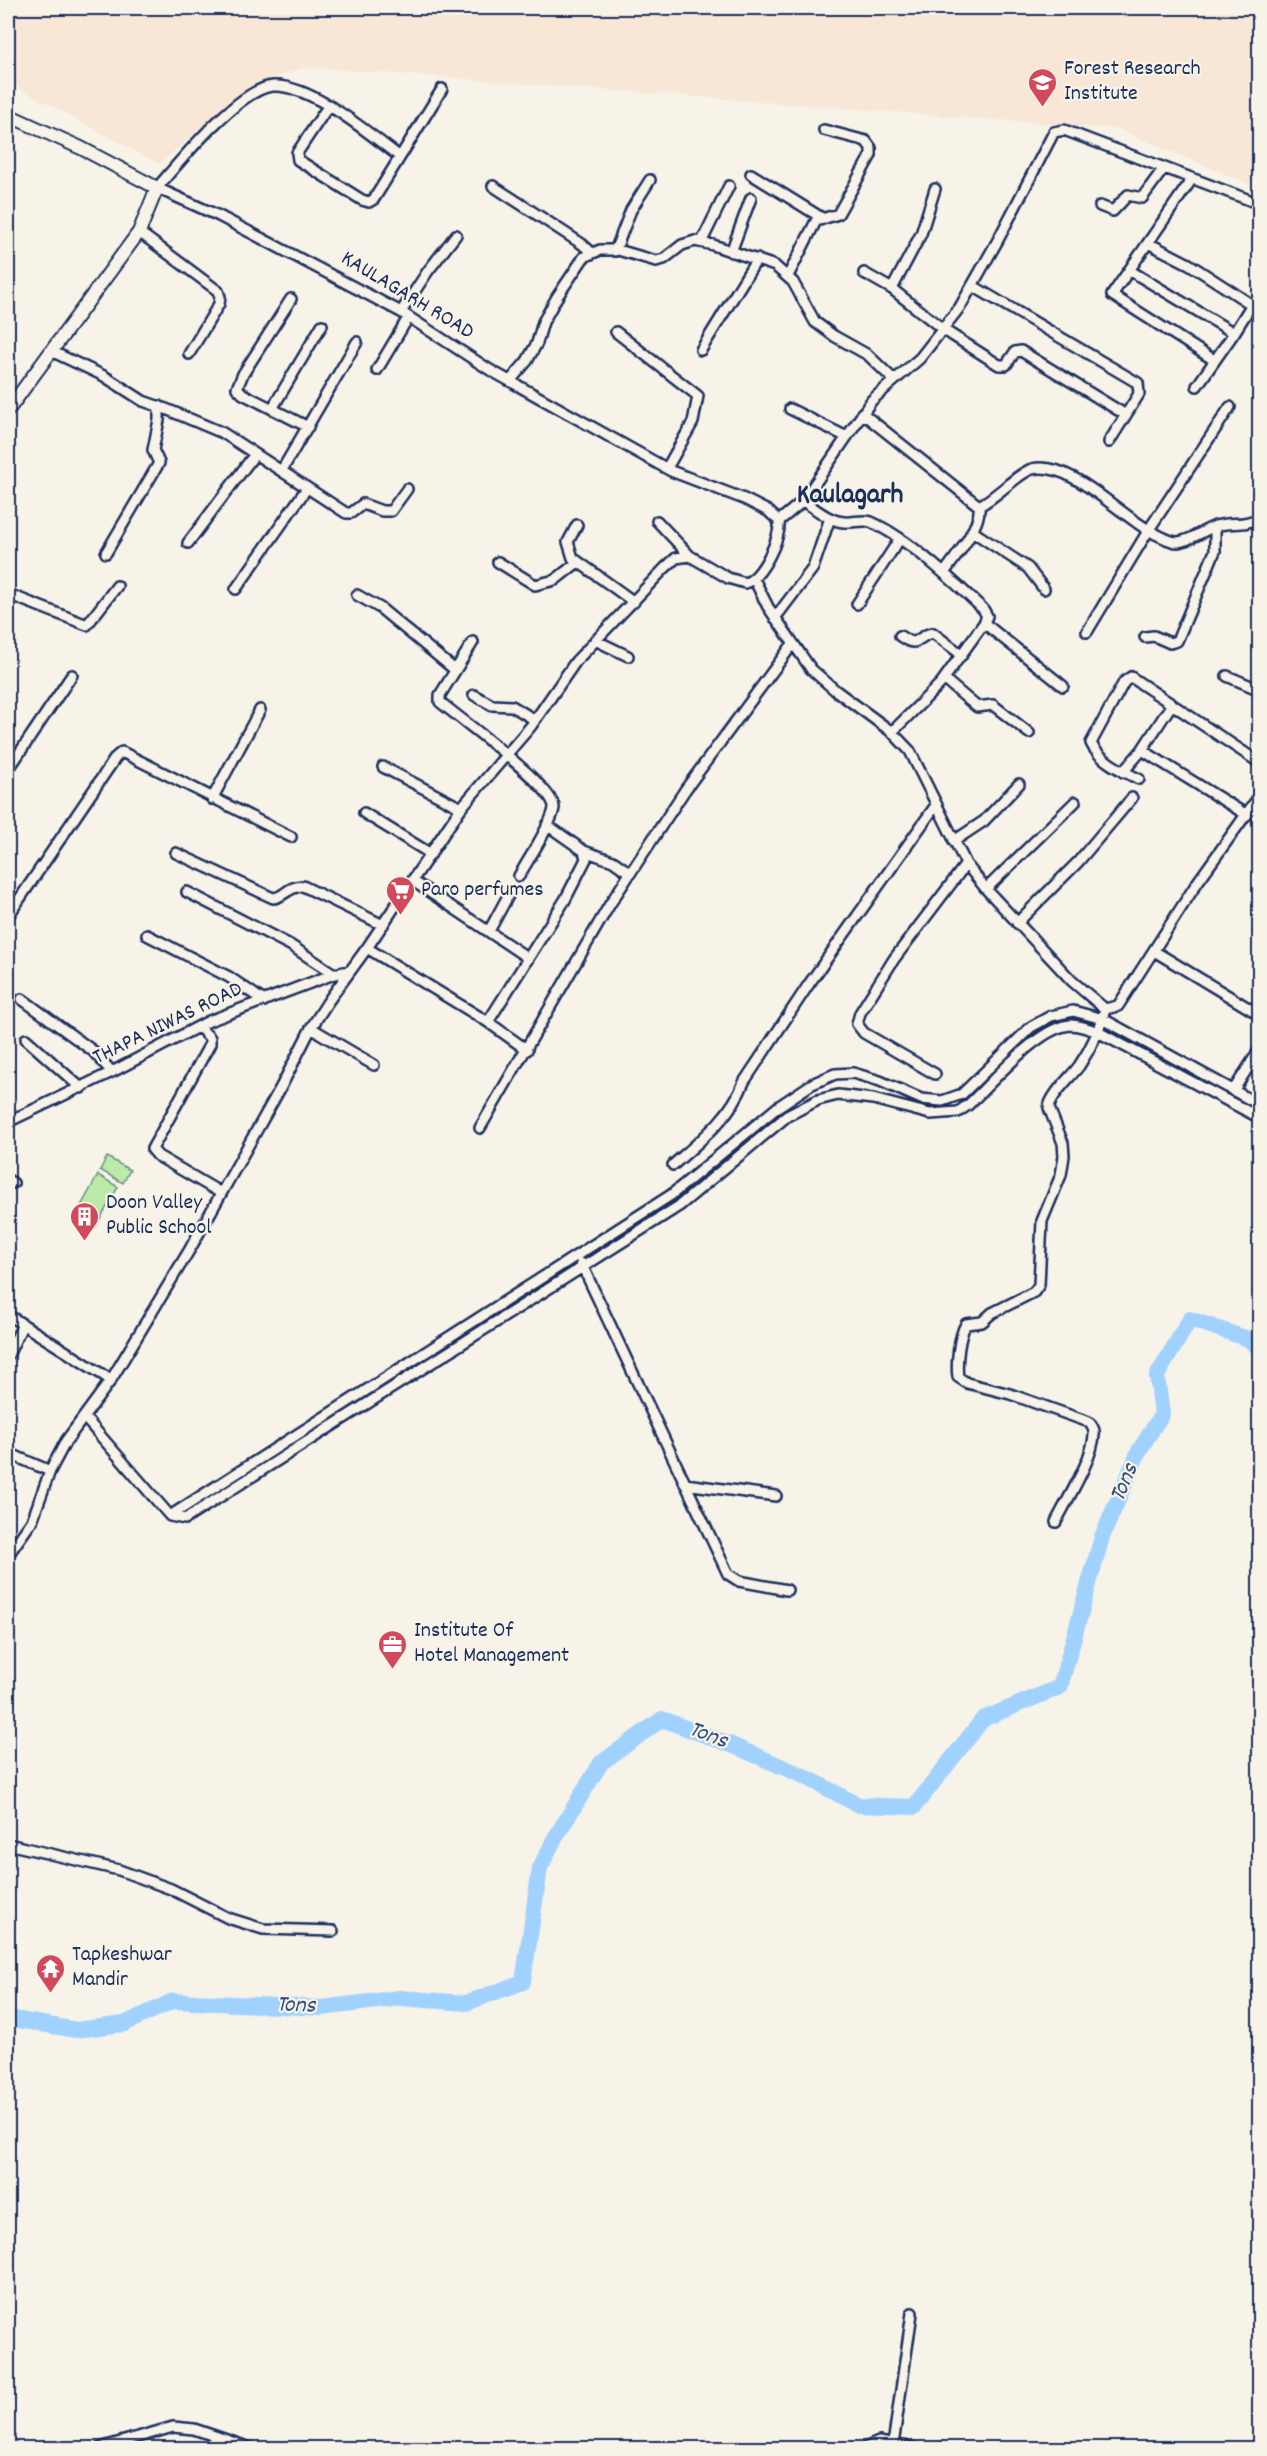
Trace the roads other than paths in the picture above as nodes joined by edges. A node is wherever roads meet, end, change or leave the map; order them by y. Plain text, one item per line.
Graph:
1 (442, 89) dead end
2 (329, 105) junction
3 (8, 115) edge
4 (824, 130) dead end
5 (400, 157) junction
6 (1164, 168) junction
7 (751, 174) dead end
8 (1192, 179) junction
9 (650, 180) dead end
10 (493, 186) dead end
11 (729, 186) dead end
12 (157, 188) junction
13 (935, 189) dead end
14 (751, 198) dead end
15 (1260, 204) edge
16 (1100, 206) dead end
17 (822, 218) junction
18 (139, 232) junction
19 (456, 235) dead end
20 (702, 242) junction
21 (1149, 243) junction
22 (615, 251) junction
23 (591, 252) junction
24 (730, 252) junction
25 (757, 259) junction
26 (1129, 270) junction
27 (864, 273) dead end
28 (788, 276) junction
29 (974, 286) junction
30 (892, 289) junction
31 (291, 299) dead end
32 (1256, 307) edge
33 (404, 315) junction
34 (322, 325) dead end
35 (944, 330) junction
36 (616, 332) dead end
37 (1234, 333) junction
38 (357, 342) dead end
39 (701, 350) dead end
40 (53, 352) junction
41 (189, 354) dead end
42 (1214, 360) junction
43 (378, 370) dead end
44 (894, 380) junction
45 (510, 381) junction
46 (1197, 386) dead end
47 (159, 406) junction
48 (1230, 407) dead end
49 (272, 409) junction
50 (790, 409) dead end
51 (8, 410) edge
52 (862, 413) junction
53 (1126, 415) junction
54 (308, 428) junction
55 (847, 437) junction
56 (1109, 442) dead end
57 (255, 453) junction
58 (667, 468) junction
59 (282, 470) junction
60 (307, 488) junction
61 (407, 489) dead end
62 (803, 501) junction
63 (980, 506) junction
64 (1260, 517) edge
65 (830, 518) junction
66 (657, 521) dead end
67 (779, 521) junction
68 (577, 525) dead end
69 (1215, 526) junction
70 (972, 531) junction
71 (1148, 531) junction
72 (899, 540) junction
73 (188, 543) dead end
74 (106, 554) dead end
75 (690, 556) junction
76 (498, 562) dead end
77 (578, 562) junction
78 (944, 573) junction
79 (754, 579) junction
80 (117, 586) dead end
81 (236, 589) dead end
82 (1044, 589) dead end
83 (8, 594) edge
84 (357, 595) dead end
85 (634, 602) junction
86 (856, 604) dead end
87 (775, 618) junction
88 (984, 623) junction
89 (1087, 632) dead end
90 (900, 636) dead end
91 (1145, 637) dead end
92 (595, 640) junction
93 (473, 642) dead end
94 (792, 645) junction
95 (962, 655) junction
96 (628, 656) dead end
97 (455, 670) junction
98 (72, 675) dead end
99 (1227, 676) dead end
100 (944, 679) junction
101 (1063, 686) dead end
102 (1260, 690) edge
103 (474, 695) dead end
104 (1172, 704) junction
105 (260, 710) dead end
106 (535, 720) junction
107 (892, 732) junction
108 (1029, 732) dead end
109 (1142, 750) junction
110 (507, 755) junction
111 (1260, 763) edge
112 (383, 767) dead end
113 (8, 770) edge
114 (1124, 772) junction
115 (1139, 779) dead end
116 (1019, 784) dead end
117 (1260, 795) edge
118 (1132, 798) dead end
119 (213, 799) junction
120 (1075, 802) dead end
121 (936, 805) junction
122 (461, 808) junction
123 (364, 813) dead end
124 (1247, 815) junction
125 (547, 825) junction
126 (291, 837) dead end
127 (954, 841) junction
128 (584, 851) junction
129 (176, 853) dead end
130 (431, 854) junction
131 (966, 864) junction
132 (630, 873) junction
133 (519, 876) dead end
134 (413, 881) junction
135 (986, 889) junction
136 (187, 892) dead end
137 (509, 894) dead end
138 (8, 916) edge
139 (1017, 923) junction
140 (383, 925) junction
141 (489, 932) junction
142 (147, 934) dead end
143 (367, 948) junction
144 (1154, 951) junction
145 (528, 958) junction
146 (349, 971) junction
147 (334, 974) junction
148 (22, 999) dead end
149 (264, 1001) junction
150 (1104, 1014) junction
151 (1260, 1014) edge
152 (489, 1022) junction
153 (199, 1027) junction
154 (311, 1028) junction
155 (1098, 1032) junction
156 (26, 1039) dead end
157 (1260, 1049) edge
158 (527, 1050) junction
159 (374, 1065) dead end
160 (112, 1072) junction
161 (935, 1074) dead end
162 (81, 1088) junction
163 (1233, 1091) junction
164 (1260, 1105) edge
165 (1260, 1118) edge
166 (8, 1122) edge
167 (480, 1128) dead end
168 (673, 1165) dead end
169 (221, 1193) junction
170 (577, 1255) junction
171 (583, 1267) junction
172 (8, 1314) edge
173 (482, 1317) junction
174 (23, 1324) junction
175 (489, 1327) junction
176 (8, 1355) edge
177 (111, 1380) junction
178 (86, 1418) junction
179 (284, 1443) junction
180 (8, 1453) edge
181 (291, 1453) junction
182 (50, 1471) junction
183 (685, 1484) junction
184 (776, 1496) dead end
185 (170, 1516) junction
186 (1056, 1522) dead end
187 (8, 1554) edge
188 (787, 1590) dead end
189 (8, 1844) edge
190 (333, 1930) dead end
191 (912, 2313) dead end
192 (893, 2445) junction
193 (100, 2448) edge
194 (250, 2448) edge
195 (865, 2448) edge
196 (914, 2448) edge

1 - 5 street
2 - 5 street
2 - 5 street
2 - 12 street
3 - 12 street, KAULAGARH ROAD
4 - 17 street
6 - 8 street
6 - 16 street
6 - 29 street
7 - 17 street
8 - 15 street
8 - 21 street
9 - 22 street
10 - 23 street
11 - 20 street
12 - 18 street
12 - 33 street, KAULAGARH ROAD
13 - 30 street
14 - 24 street
17 - 28 street
18 - 40 street
18 - 41 street
19 - 33 street
20 - 22 street
20 - 24 street
21 - 26 street
21 - 32 street
22 - 23 street
23 - 45 street
24 - 25 street
25 - 28 street
25 - 39 street
26 - 37 street
26 - 42 street
27 - 30 street
28 - 44 street
29 - 35 street
29 - 53 street
30 - 35 street
31 - 49 street
32 - 37 street
33 - 43 street
33 - 45 street, KAULAGARH ROAD
34 - 49 street
35 - 44 street
35 - 53 street
36 - 58 street
37 - 42 street
38 - 54 street
40 - 47 street
40 - 51 street
42 - 46 street
44 - 52 street
45 - 58 street, KAULAGARH ROAD
47 - 57 street
47 - 74 street
48 - 71 street
49 - 54 street
50 - 55 street
52 - 55 street
52 - 63 street
53 - 56 street
54 - 59 street
55 - 62 street
57 - 59 street
57 - 73 street
58 - 67 street, KAULAGARH ROAD
59 - 60 street
60 - 61 street
60 - 81 street
62 - 65 street
62 - 67 street
63 - 70 street
63 - 71 street
64 - 69 street
65 - 72 street
65 - 87 street
66 - 75 street
67 - 79 street
68 - 77 street
69 - 71 street
69 - 91 street
70 - 78 street
70 - 82 street
71 - 89 street
72 - 78 street
72 - 86 street
75 - 79 street
75 - 85 street
76 - 77 street
77 - 85 street
78 - 88 street
79 - 87 street
80 - 83 street
84 - 97 street
85 - 92 street
87 - 94 street
88 - 95 street
88 - 101 street
90 - 95 street
92 - 96 street
92 - 106 street
93 - 97 street
94 - 107 street
94 - 132 street
95 - 100 street
97 - 110 street
98 - 113 street
99 - 102 street
100 - 107 street
100 - 108 street
103 - 106 street
104 - 109 street
104 - 111 street
104 - 114 street
105 - 119 street
106 - 110 street
107 - 121 street
109 - 114 street
109 - 124 street
110 - 122 street
110 - 125 street
112 - 122 street
114 - 115 street
116 - 127 street
117 - 124 street
118 - 139 street
119 - 126 street
119 - 138 street
120 - 135 street
121 - 127 street
121 - 168 street
122 - 130 street
123 - 130 street
124 - 144 street
125 - 128 street
125 - 133 street
127 - 131 street
128 - 132 street
128 - 145 street
129 - 140 street
130 - 134 street
131 - 135 street
131 - 161 street
132 - 158 street
134 - 140 street
134 - 141 street
135 - 139 street
136 - 147 street
137 - 141 street
139 - 150 street
140 - 143 street
141 - 145 street
142 - 149 street
143 - 146 street
143 - 152 street
144 - 150 street
144 - 151 street
145 - 152 street
146 - 147 street, THAPA NIWAS ROAD
146 - 154 street
147 - 149 street, THAPA NIWAS ROAD
148 - 160 street
149 - 153 street, THAPA NIWAS ROAD
150 - 155 street
150 - 163 street
150 - 170 street
152 - 158 street
153 - 160 street, THAPA NIWAS ROAD
153 - 169 street
154 - 159 street
154 - 169 street
155 - 165 street
155 - 171 street
155 - 186 street
156 - 162 street
157 - 163 street
158 - 167 street
160 - 162 street, THAPA NIWAS ROAD
162 - 166 street, THAPA NIWAS ROAD
163 - 164 street
169 - 177 street
170 - 171 street
170 - 173 street
171 - 175 street
171 - 183 street
172 - 174 street
173 - 175 street
173 - 179 street
174 - 176 street
174 - 177 street
175 - 181 street
177 - 178 street
178 - 182 street
178 - 185 street
179 - 181 street
179 - 185 street
180 - 182 street
181 - 185 street
182 - 187 street
183 - 184 street
183 - 188 street
189 - 190 street
191 - 192 street
192 - 195 street
192 - 196 street
193 - 194 street

